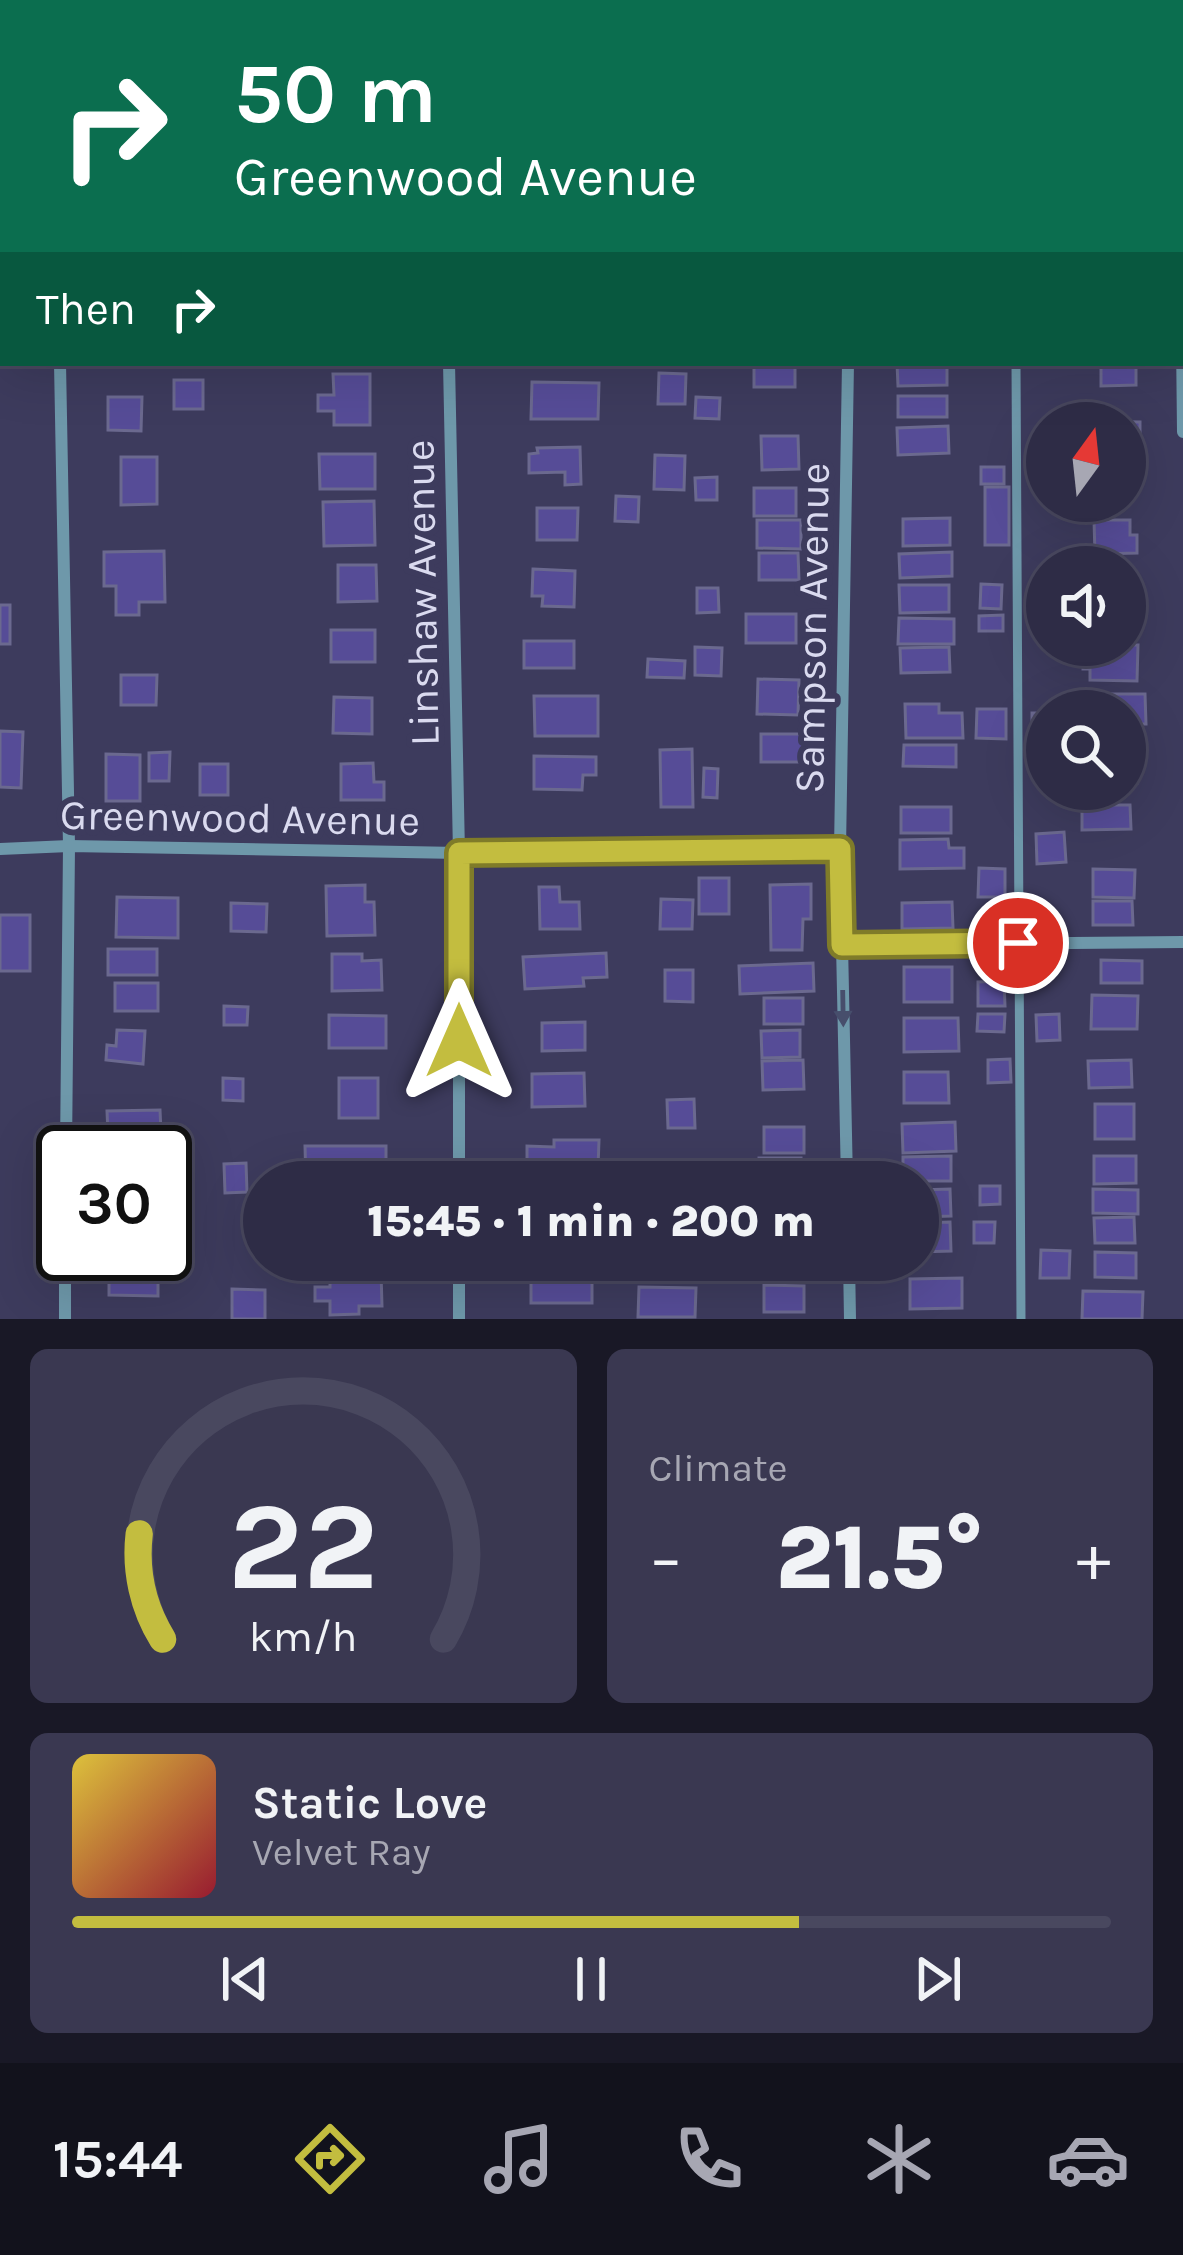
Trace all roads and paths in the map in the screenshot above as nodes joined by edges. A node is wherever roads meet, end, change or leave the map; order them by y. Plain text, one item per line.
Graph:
1 (60, 366) edge
2 (448, 366) edge
3 (848, 366) edge
4 (1016, 366) edge
5 (1182, 366) edge
6 (1183, 432) edge
7 (69, 847) junction
8 (0, 849) edge
9 (840, 849) junction
10 (459, 853) junction
11 (1183, 942) edge
12 (1018, 943) junction
13 (842, 945) junction
14 (66, 1125) edge
15 (459, 1161) edge
16 (847, 1161) edge
17 (65, 1281) edge
18 (459, 1281) edge
19 (849, 1281) edge
20 (65, 1319) edge
21 (459, 1319) edge
22 (850, 1319) edge
23 (1021, 1319) edge

1 - 7 street
2 - 10 street, Linshaw Avenue
3 - 9 street, Sampson Avenue
4 - 12 lane
5 - 6 street
7 - 8 street, Greenwood Avenue
7 - 10 street, Greenwood Avenue
7 - 14 street
9 - 10 street, Greenwood Avenue
9 - 13 street, Sampson Avenue
10 - 15 street, Linshaw Avenue
11 - 12 street
12 - 13 street
12 - 23 lane
13 -> 16 street, Sampson Avenue
17 - 20 street
18 - 21 street
19 - 22 street

